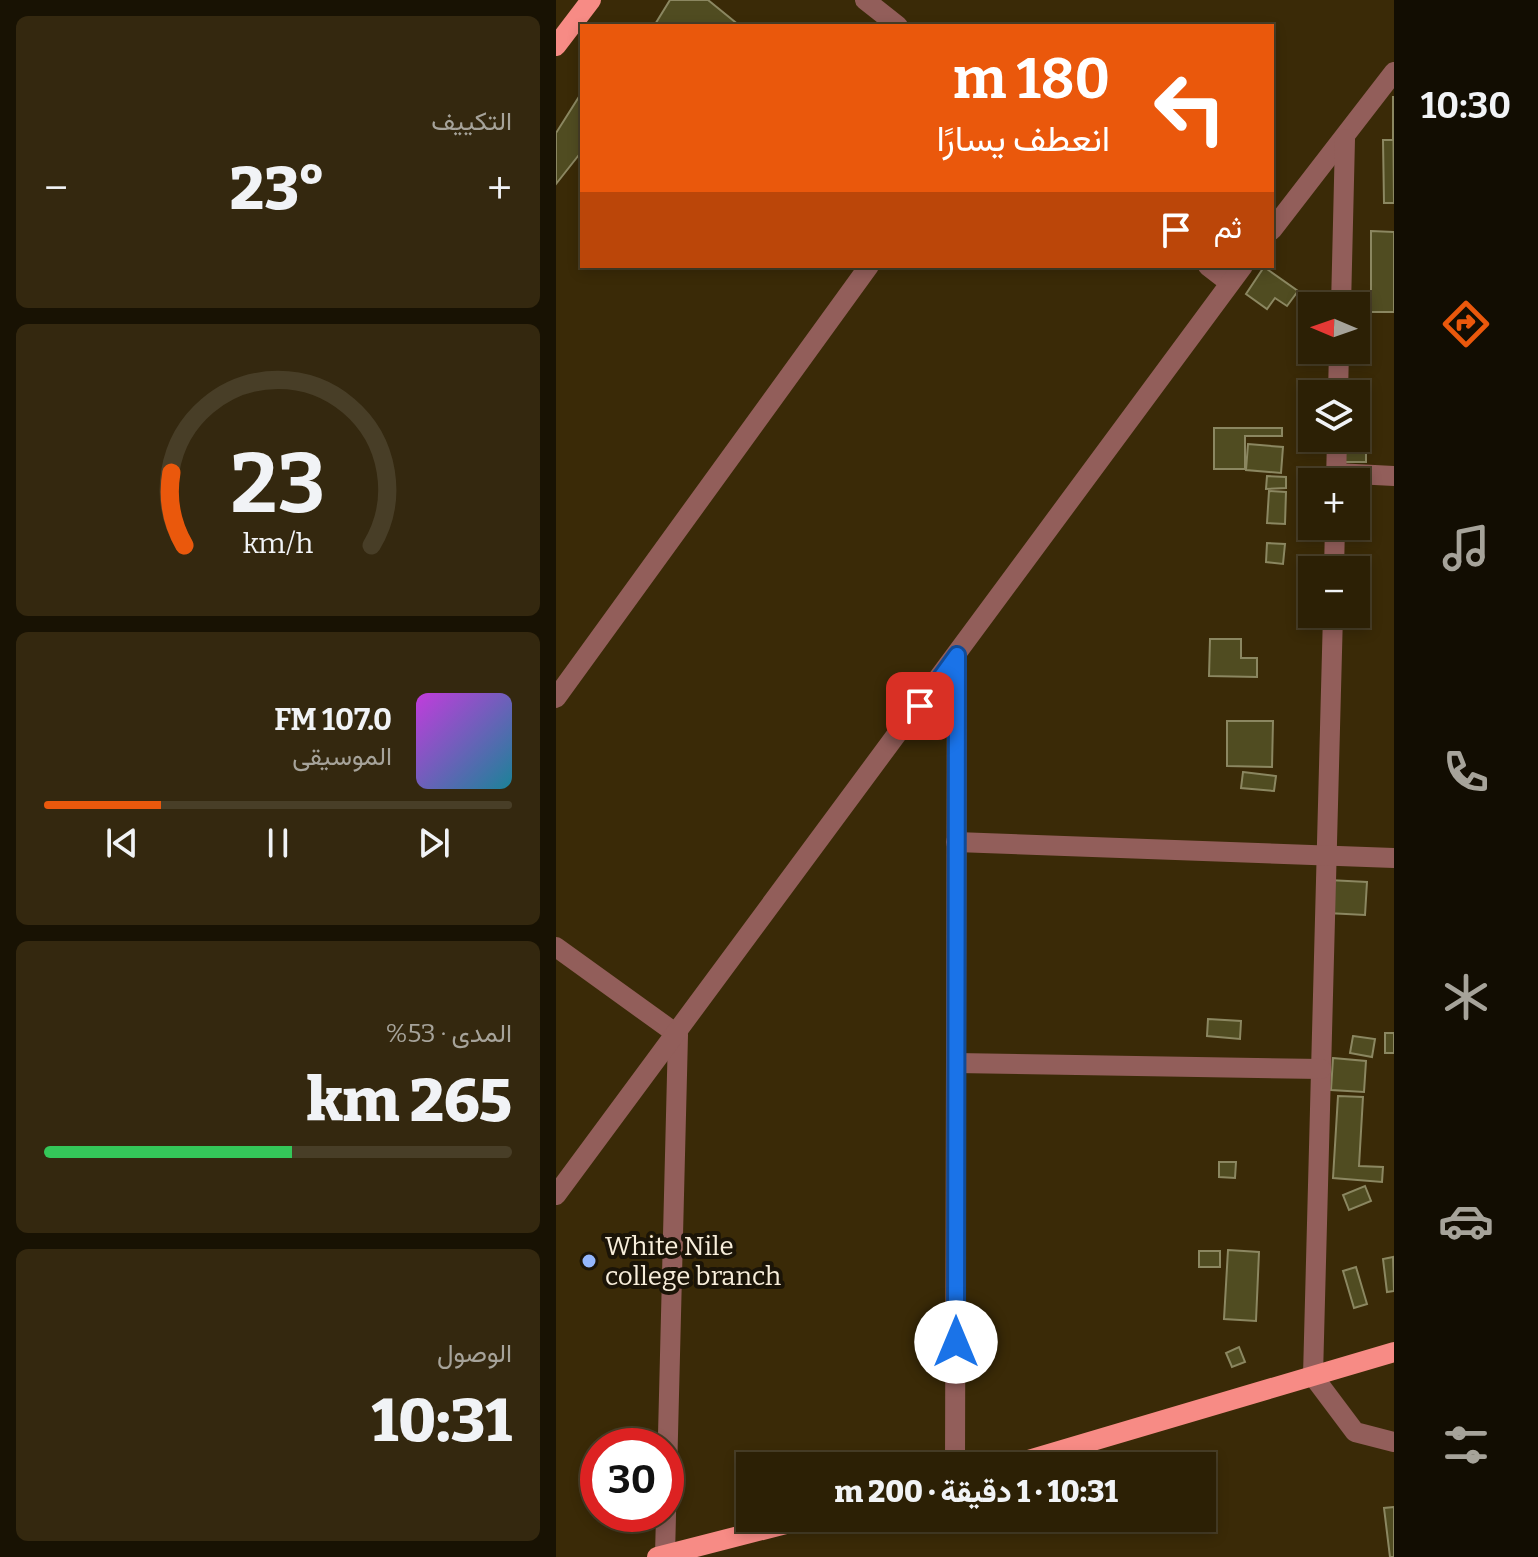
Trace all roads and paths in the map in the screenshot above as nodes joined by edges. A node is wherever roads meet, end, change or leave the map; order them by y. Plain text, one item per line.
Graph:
1 (591, 0) edge
2 (865, 0) edge
3 (895, 24) edge
4 (556, 46) edge
5 (1394, 72) edge
6 (1345, 139) junction
7 (1274, 228) edge
8 (868, 268) edge
9 (1211, 268) edge
10 (1241, 268) edge
11 (1230, 283) junction
12 (1341, 292) edge
13 (1370, 476) edge
14 (1394, 476) edge
15 (1333, 628) edge
16 (957, 655) junction
17 (556, 698) edge
18 (956, 842) junction
19 (1326, 857) junction
20 (1394, 858) edge
21 (556, 947) edge
22 (678, 1035) junction
23 (956, 1063) junction
24 (1321, 1069) junction
25 (556, 1195) edge
26 (1394, 1352) edge
27 (1313, 1376) junction
28 (1394, 1442) edge
29 (955, 1452) edge
30 (1055, 1452) edge
31 (754, 1532) edge
32 (661, 1556) edge

1 - 4 main road
2 - 3 street
5 - 6 street
6 - 7 street
6 - 12 street
8 - 17 street
9 - 11 street
10 - 11 street
11 - 16 street
13 - 14 street
15 - 19 street
16 - 18 street
16 - 22 street
18 - 19 street
18 - 23 street
19 - 20 street
19 - 24 street
21 - 22 street
22 - 25 street
22 - 32 street
23 - 24 street
23 - 29 street
24 - 27 street
26 - 27 main road
27 - 28 street
27 - 30 main road
31 - 32 main road

